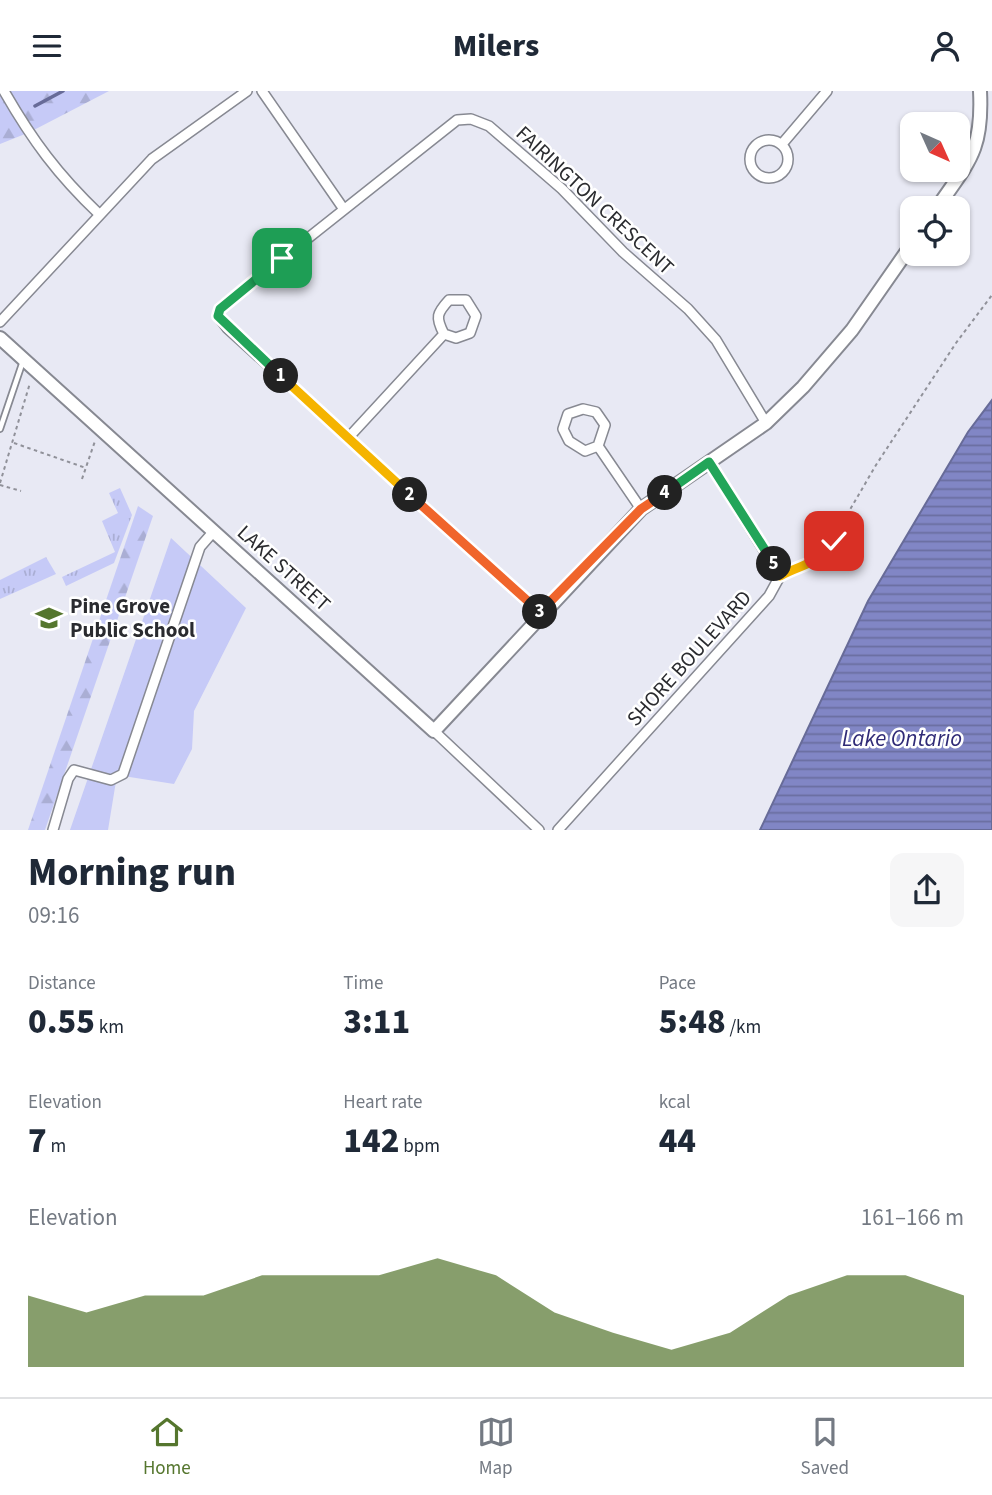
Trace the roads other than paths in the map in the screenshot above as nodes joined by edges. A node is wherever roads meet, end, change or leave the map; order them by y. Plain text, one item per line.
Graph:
1 (4, 91) edge
2 (247, 91) edge
3 (262, 91) edge
4 (827, 91) edge
5 (980, 91) edge
6 (782, 144) junction
7 (945, 196) edge
8 (343, 208) junction
9 (99, 214) junction
10 (900, 261) edge
11 (0, 321) edge
12 (444, 334) junction
13 (0, 338) edge
14 (23, 359) junction
15 (766, 423) junction
16 (0, 429) edge
17 (349, 437) junction
18 (598, 446) junction
19 (709, 462) junction
20 (641, 509) junction
21 (214, 531) junction
22 (541, 613) junction
23 (434, 731) junction
24 (53, 830) edge
25 (539, 830) edge
26 (558, 830) edge

1 - 9 street
2 - 9 street
3 - 8 street
4 - 6 street
5 - 7 street
6 - 6 street
8 - 15 street, FAIRINGTON CRESCENT
8 - 17 street, FAIRINGTON CRESCENT
9 - 11 street
10 - 15 street
12 - 12 street
12 - 17 street
13 - 14 street, LAKE STREET
14 - 16 lane
14 - 21 street, LAKE STREET
15 - 19 street
17 - 22 street, FAIRINGTON CRESCENT
18 - 18 street
18 - 20 street
19 - 20 street
19 - 26 street, SHORE BOULEVARD
20 - 22 street
21 - 23 street, LAKE STREET
21 - 24 street
22 - 23 street
23 - 25 street, LAKE STREET

